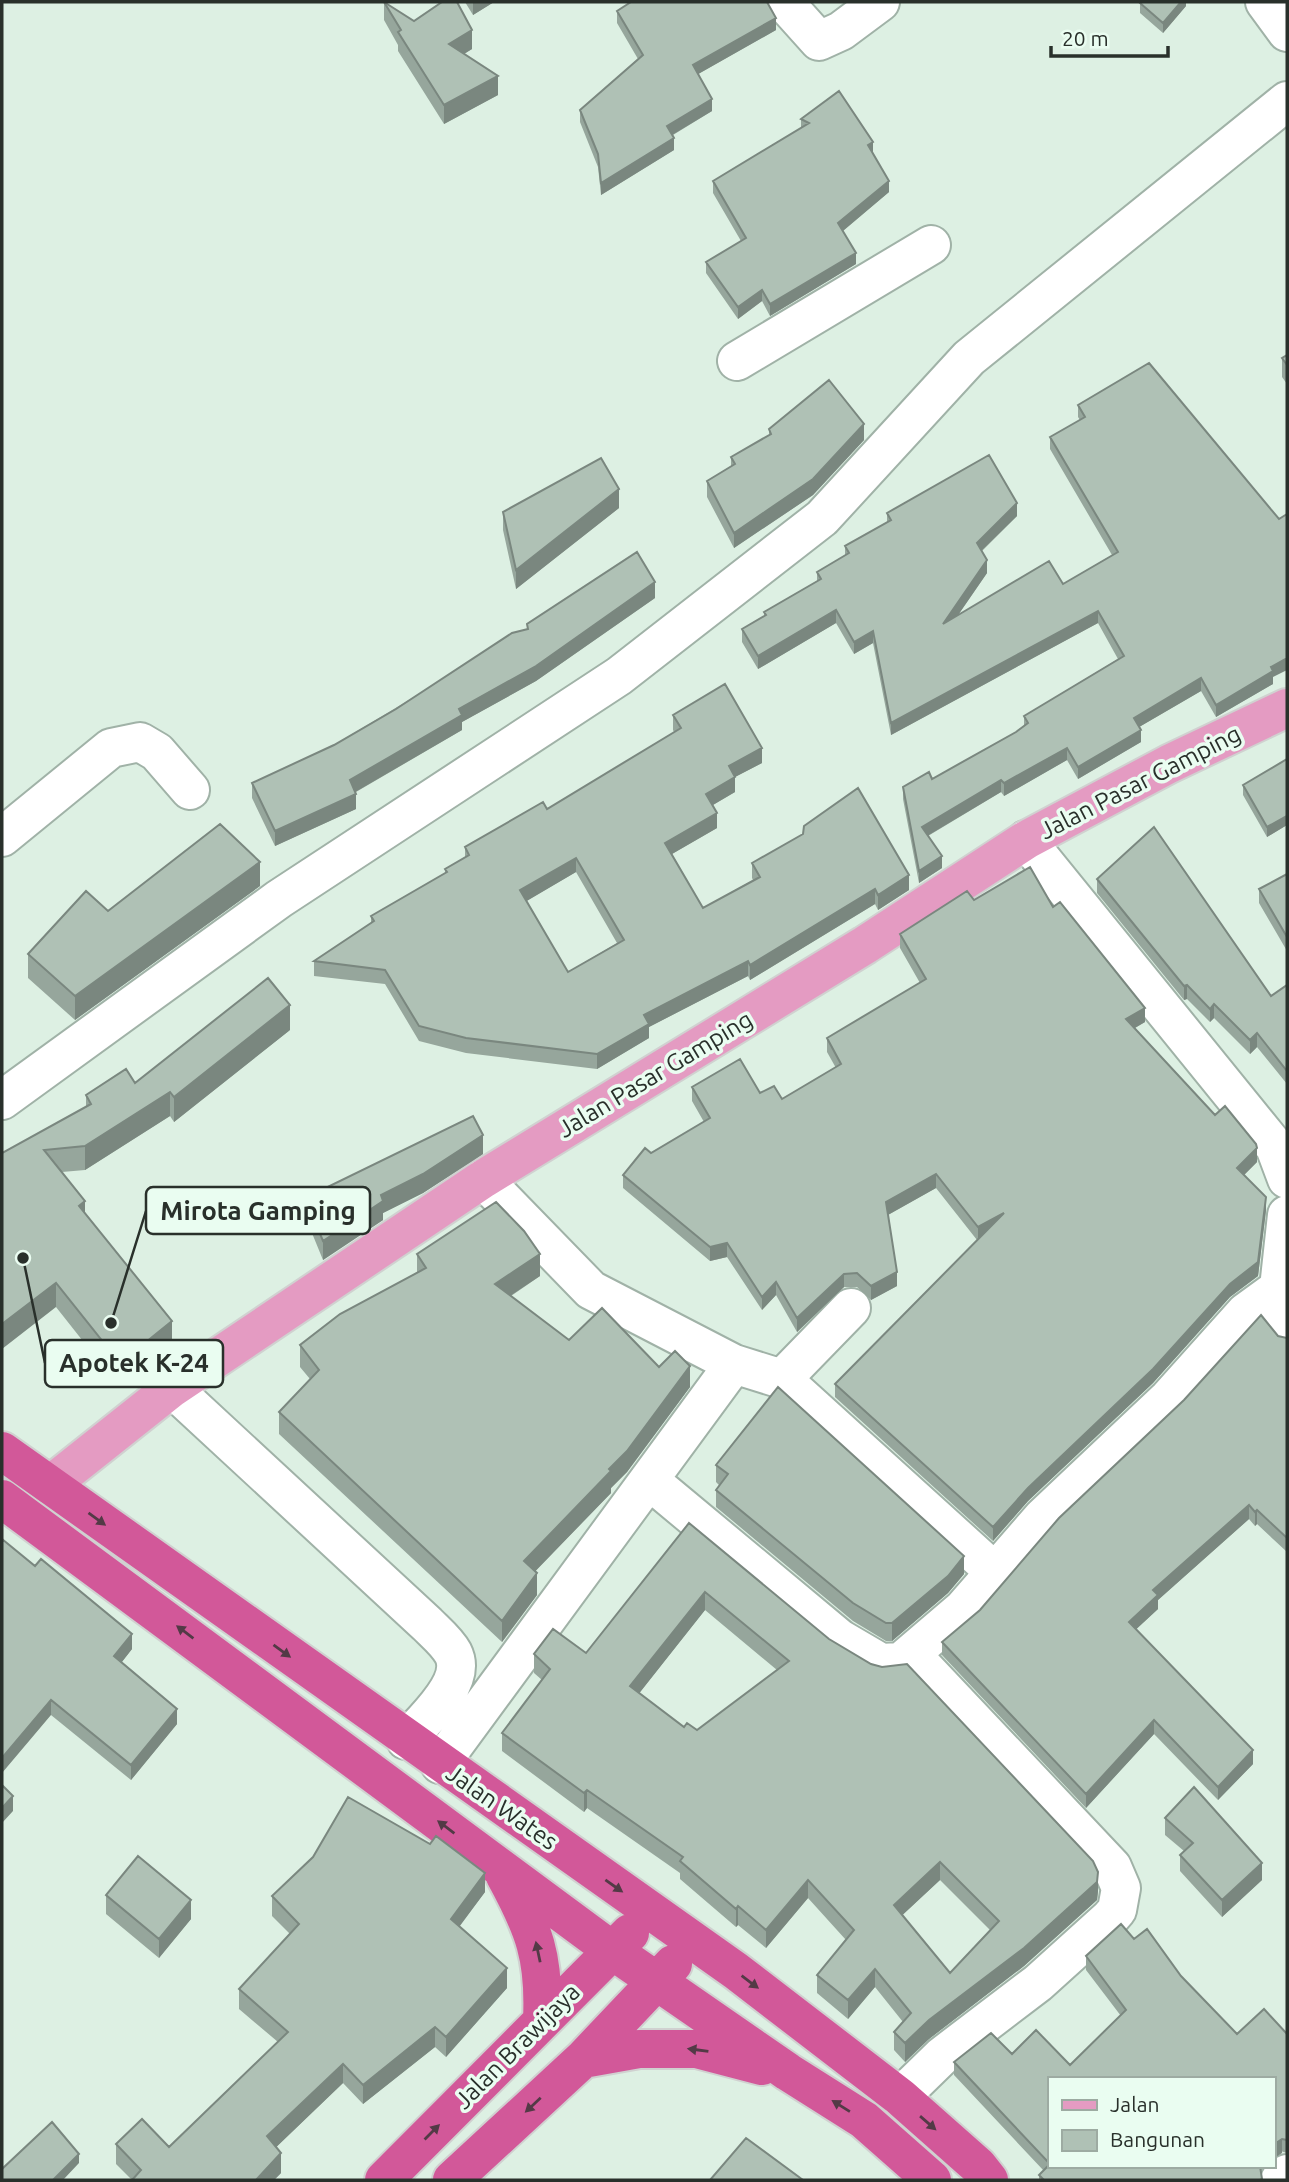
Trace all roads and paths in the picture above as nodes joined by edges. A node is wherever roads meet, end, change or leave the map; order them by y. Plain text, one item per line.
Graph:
1 (783, 2) edge
2 (880, 2) edge
3 (1265, 2) edge
4 (1287, 32) edge
5 (1287, 101) edge
6 (931, 245) dead end
7 (737, 360) dead end
8 (1287, 709) edge
9 (190, 790) dead end
10 (2, 837) edge
11 (1026, 840) junction
12 (2, 1100) edge
13 (483, 1179) junction
14 (1287, 1180) edge
15 (1287, 1215) edge
16 (1279, 1288) junction
17 (851, 1308) dead end
18 (1287, 1330) edge
19 (734, 1364) junction
20 (782, 1378) junction
21 (172, 1388) junction
22 (2, 1451) edge
23 (649, 1480) junction
24 (50, 1485) junction
25 (2, 1499) edge
26 (996, 1573) junction
27 (911, 1654) junction
28 (406, 1740) junction
29 (440, 1764) junction
30 (501, 1868) junction
31 (651, 1911) junction
32 (694, 1942) junction
33 (613, 1951) junction
34 (657, 1982) junction
35 (542, 2020) junction
36 (583, 2059) junction
37 (788, 2072) junction
38 (900, 2097) junction
39 (1287, 2174) edge
40 (384, 2180) edge
41 (452, 2180) edge
42 (932, 2180) edge
43 (989, 2180) edge
44 (1280, 2180) edge

1 - 2 street
3 - 4 street
5 - 12 street
6 - 7 street
8 - 11 main road, Jalan Pasar Gamping
9 - 10 street
11 - 13 main road, Jalan Pasar Gamping
11 - 14 street
13 - 19 street
13 - 21 main road, Jalan Pasar Gamping
15 - 16 street
16 - 18 street
16 - 26 street
17 - 20 street
19 - 20 street
19 - 23 street
20 - 26 street
21 - 24 main road, Jalan Pasar Gamping
21 - 28 street
22 - 24 highway, Jalan Wates
23 - 27 street
23 - 29 street
24 -> 28 highway, Jalan Wates
30 -> 25 highway, Jalan Wates
26 - 27 street
27 - 38 street
28 - 29 highway, Jalan Wates
29 -> 31 highway, Jalan Wates
30 - 33 highway, Jalan Wates
35 -> 30 highway
31 - 32 highway, Jalan Wates
31 - 33 highway, Jalan Brawijaya
32 - 34 highway, Jalan Brawijaya
32 -> 38 highway, Jalan Wates
33 - 34 highway, Jalan Wates
33 - 35 highway, Jalan Brawijaya
34 - 36 highway, Jalan Brawijaya
34 - 37 highway, Jalan Wates
40 -> 35 highway, Jalan Brawijaya
37 -> 36 highway
36 -> 41 highway, Jalan Brawijaya
42 -> 37 highway, Jalan Wates
38 -> 43 highway, Jalan Wates
39 - 44 street

